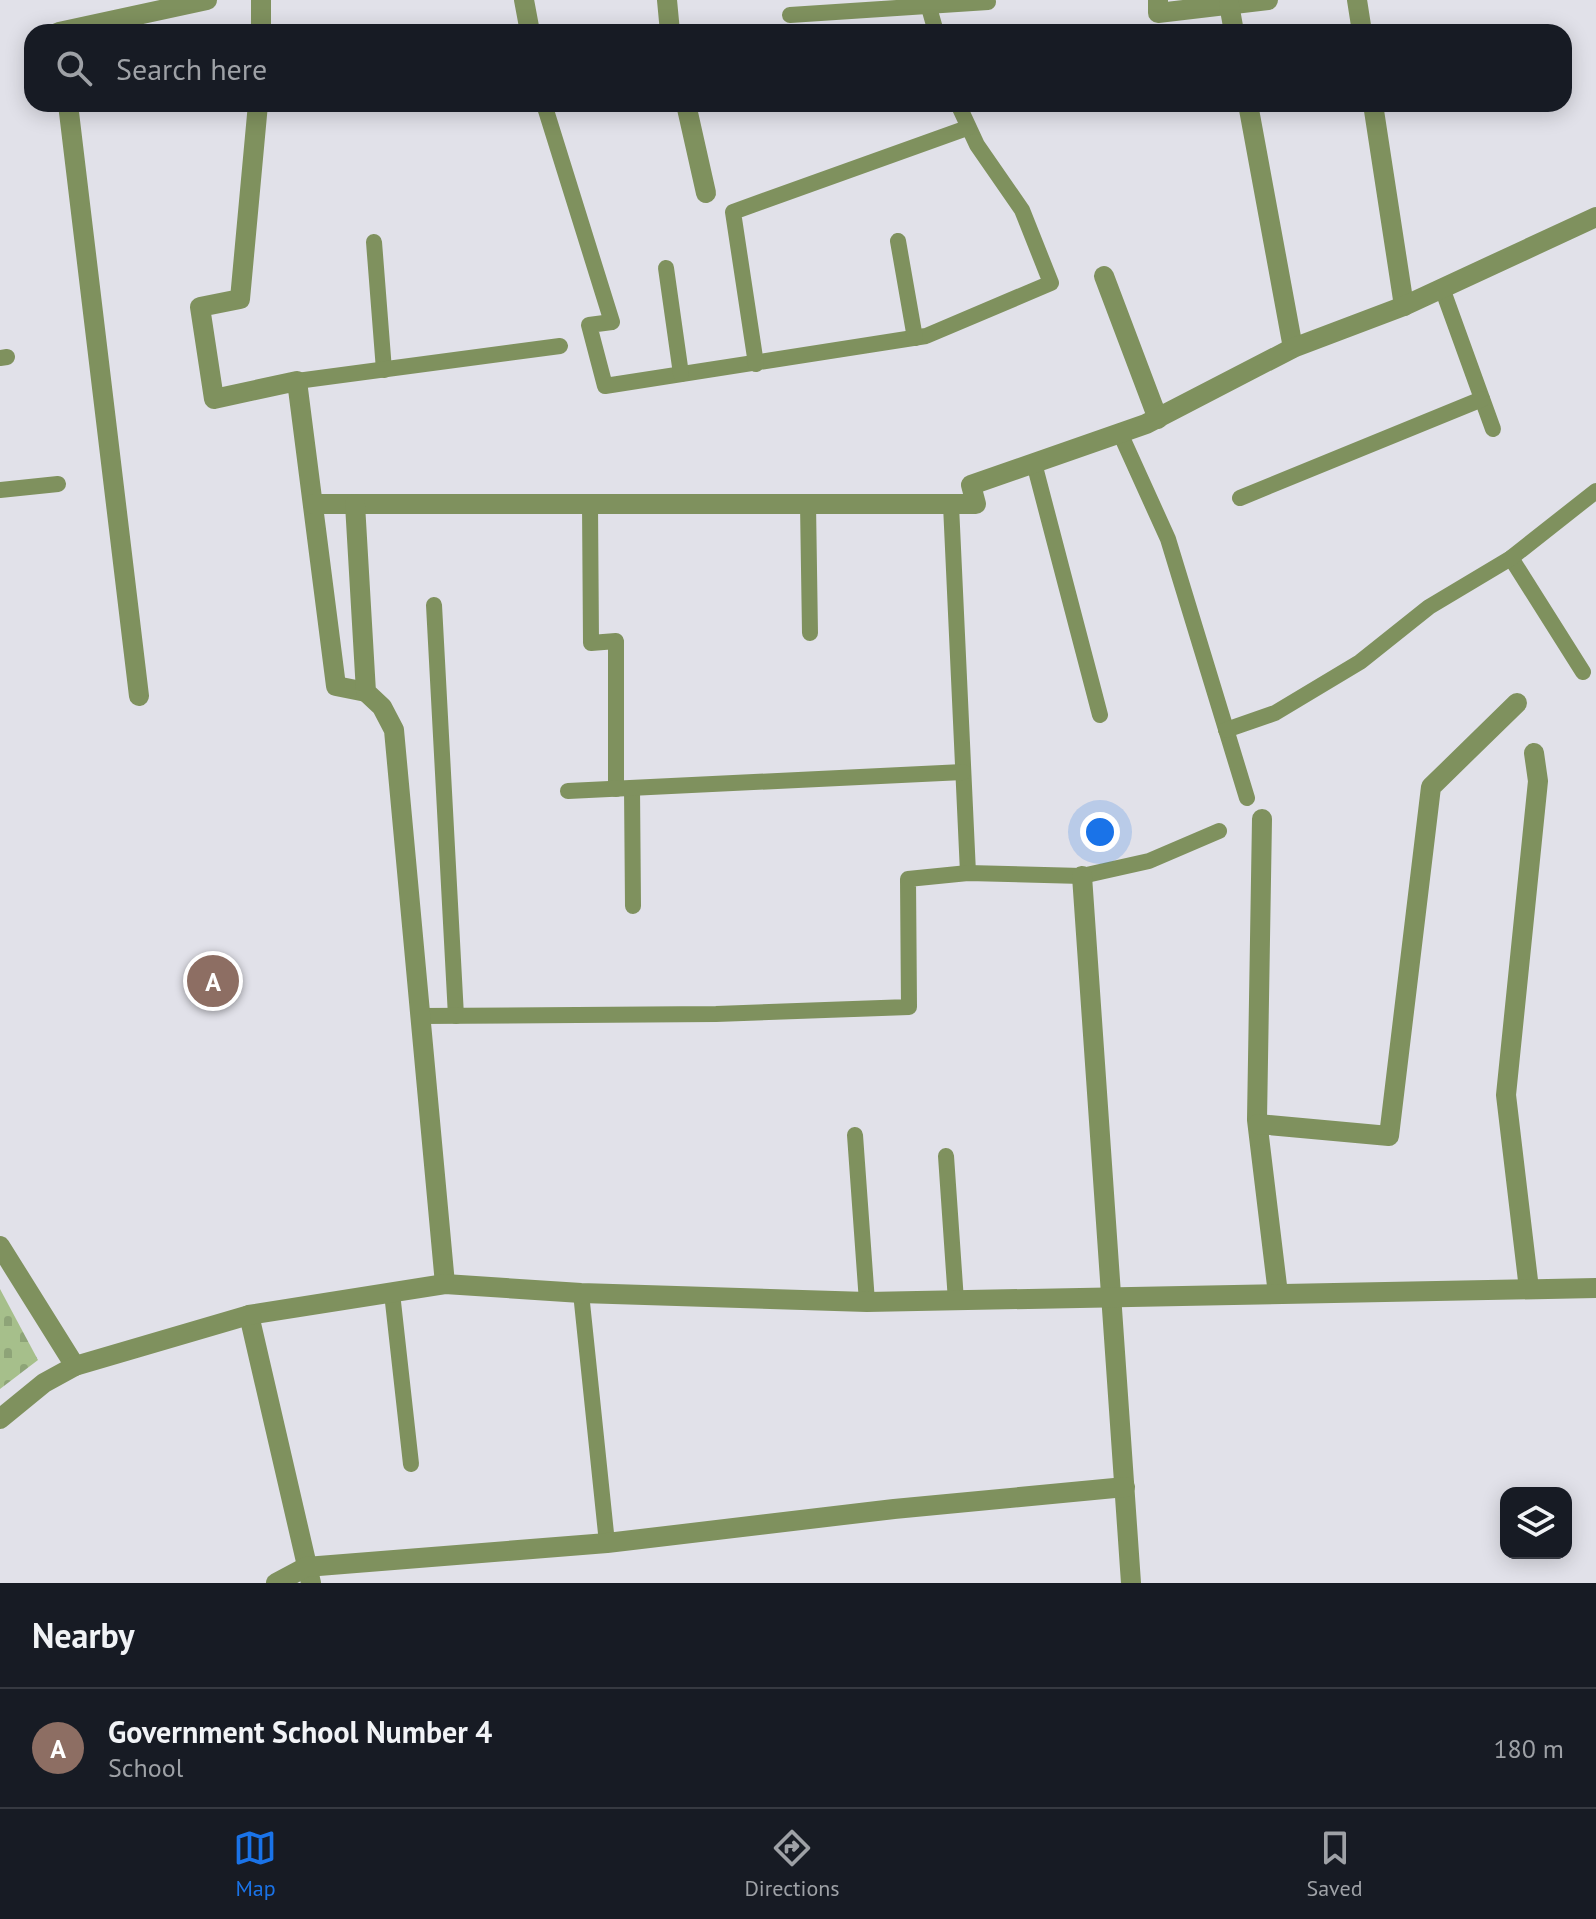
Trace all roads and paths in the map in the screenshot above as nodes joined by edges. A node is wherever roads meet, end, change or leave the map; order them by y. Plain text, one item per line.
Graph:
1 (207, 0) edge
2 (261, 0) edge
3 (524, 0) edge
4 (667, 0) edge
5 (1158, 0) edge
6 (1268, 0) edge
7 (1357, 0) edge
8 (988, 2) dead end
9 (928, 4) junction
10 (1229, 4) junction
11 (790, 15) dead end
12 (96, 24) edge
13 (261, 24) edge
14 (528, 24) edge
15 (669, 24) edge
16 (934, 24) edge
17 (1233, 24) edge
18 (1361, 24) edge
19 (69, 112) edge
20 (257, 112) edge
21 (546, 112) edge
22 (688, 112) edge
23 (961, 112) edge
24 (1249, 112) edge
25 (1374, 112) edge
26 (967, 128) junction
27 (706, 193) dead end
28 (1596, 217) edge
29 (898, 241) dead end
30 (374, 242) dead end
31 (666, 268) dead end
32 (1104, 276) dead end
33 (1442, 288) junction
34 (1404, 306) junction
35 (915, 338) junction
36 (560, 346) dead end
37 (1293, 348) junction
38 (756, 364) junction
39 (384, 370) junction
40 (681, 374) junction
41 (297, 381) junction
42 (1482, 399) junction
43 (1158, 419) junction
44 (1493, 429) dead end
45 (1120, 433) junction
46 (1034, 463) junction
47 (58, 484) dead end
48 (0, 490) edge
49 (1596, 491) edge
50 (1240, 498) dead end
51 (313, 504) junction
52 (355, 504) junction
53 (590, 504) junction
54 (808, 504) junction
55 (951, 505) junction
56 (1511, 558) junction
57 (434, 605) dead end
58 (810, 633) dead end
59 (1583, 672) dead end
60 (366, 692) junction
61 (139, 696) dead end
62 (1517, 703) dead end
63 (1100, 715) dead end
64 (1226, 730) junction
65 (1534, 753) dead end
66 (963, 772) junction
67 (624, 788) junction
68 (568, 791) dead end
69 (1247, 798) dead end
70 (1262, 819) dead end
71 (1219, 831) dead end
72 (968, 873) junction
73 (1082, 876) junction
74 (633, 906) dead end
75 (421, 1016) junction
76 (456, 1016) junction
77 (1258, 1124) junction
78 (855, 1135) dead end
79 (946, 1156) dead end
80 (0, 1246) edge
81 (445, 1284) junction
82 (1596, 1288) edge
83 (1529, 1289) junction
84 (392, 1293) junction
85 (581, 1293) junction
86 (1278, 1294) junction
87 (1114, 1297) junction
88 (956, 1301) junction
89 (867, 1302) junction
90 (249, 1315) junction
91 (75, 1366) junction
92 (0, 1419) edge
93 (411, 1464) dead end
94 (1125, 1487) junction
95 (607, 1543) junction
96 (308, 1575) edge
97 (276, 1583) edge
98 (1131, 1583) edge

1 - 12 street
2 - 13 street
3 - 14 street
4 - 15 street
5 - 10 street
6 - 10 street
7 - 18 street
8 - 9 lane
9 - 11 lane
9 - 16 lane
10 - 17 street
19 - 61 street
20 - 41 street
21 - 40 lane
22 - 27 street
23 - 26 lane
24 - 37 street
25 - 34 street
26 - 35 lane
26 - 38 lane
28 - 33 street
29 - 35 lane
30 - 39 lane
31 - 40 lane
32 - 43 street
33 - 34 street
33 - 42 lane
34 - 37 street
35 - 38 lane
36 - 39 lane
37 - 43 street
38 - 40 lane
39 - 41 lane
41 - 51 street
42 - 44 lane
42 - 50 lane
43 - 45 street
45 - 46 street
45 - 64 lane
46 - 55 street
46 - 63 lane
47 - 48 lane
49 - 56 lane
51 - 52 street
51 - 60 street
52 - 53 street
52 - 60 street
53 - 54 street
53 - 67 lane
54 - 55 street
54 - 58 lane
55 - 66 lane
56 - 59 lane
56 - 64 lane
57 - 76 lane
60 - 75 street
62 - 77 street
64 - 69 lane
65 - 83 street
66 - 67 lane
66 - 72 lane
67 - 68 lane
67 - 74 lane
70 - 77 street
71 - 73 lane
72 - 73 lane
72 - 76 lane
73 - 87 street
75 - 76 lane
75 - 81 street
77 - 86 street
78 - 89 lane
79 - 88 lane
80 - 91 street
81 - 84 street
81 - 85 street
82 - 83 street
83 - 86 street
84 - 90 street
84 - 93 lane
85 - 89 street
85 - 95 lane
86 - 87 street
87 - 88 street
87 - 94 street
88 - 89 street
90 - 91 street
90 - 96 street
91 - 92 street
94 - 95 street
94 - 98 street
95 - 96 street
96 - 97 street

